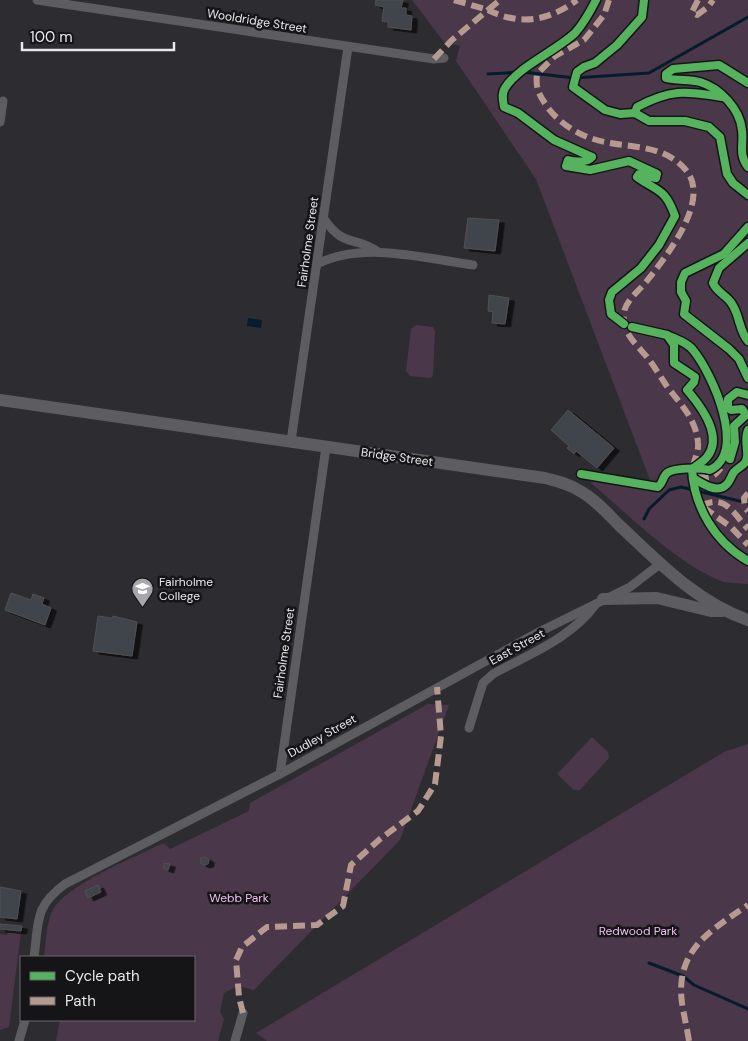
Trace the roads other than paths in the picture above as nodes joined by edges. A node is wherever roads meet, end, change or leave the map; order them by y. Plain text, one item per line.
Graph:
1 (37, 0) edge
2 (348, 47) junction
3 (444, 58) dead end
4 (3, 101) dead end
5 (0, 122) edge
6 (324, 219) junction
7 (378, 252) junction
8 (317, 264) junction
9 (473, 265) dead end
10 (0, 400) edge
11 (291, 441) junction
12 (326, 447) junction
13 (660, 564) junction
14 (600, 600) junction
15 (727, 612) junction
16 (748, 620) edge
17 (469, 728) dead end
18 (280, 774) junction
19 (34, 956) edge
20 (243, 1013) dead end
21 (25, 1021) edge
22 (19, 1041) edge
23 (235, 1041) edge

1 - 2 street, Wooldridge Street
2 - 3 street, Wooldridge Street
2 - 6 street, Fairholme Street
4 - 5 street
6 - 7 street
6 - 8 street, Fairholme Street
7 - 8 street
7 - 9 street
8 - 11 street, Fairholme Street
10 - 11 street, Bridge Street
11 - 12 street, Bridge Street
12 - 13 street, Bridge Street
12 - 18 street, Fairholme Street
13 - 14 street, Dudley Street
13 - 15 street, Bridge Street
14 - 15 street
14 - 17 street, East Street
14 - 18 street, Dudley Street
15 - 16 street, Bridge Street
18 - 19 street, Dudley Street
20 - 23 street
21 - 22 street

